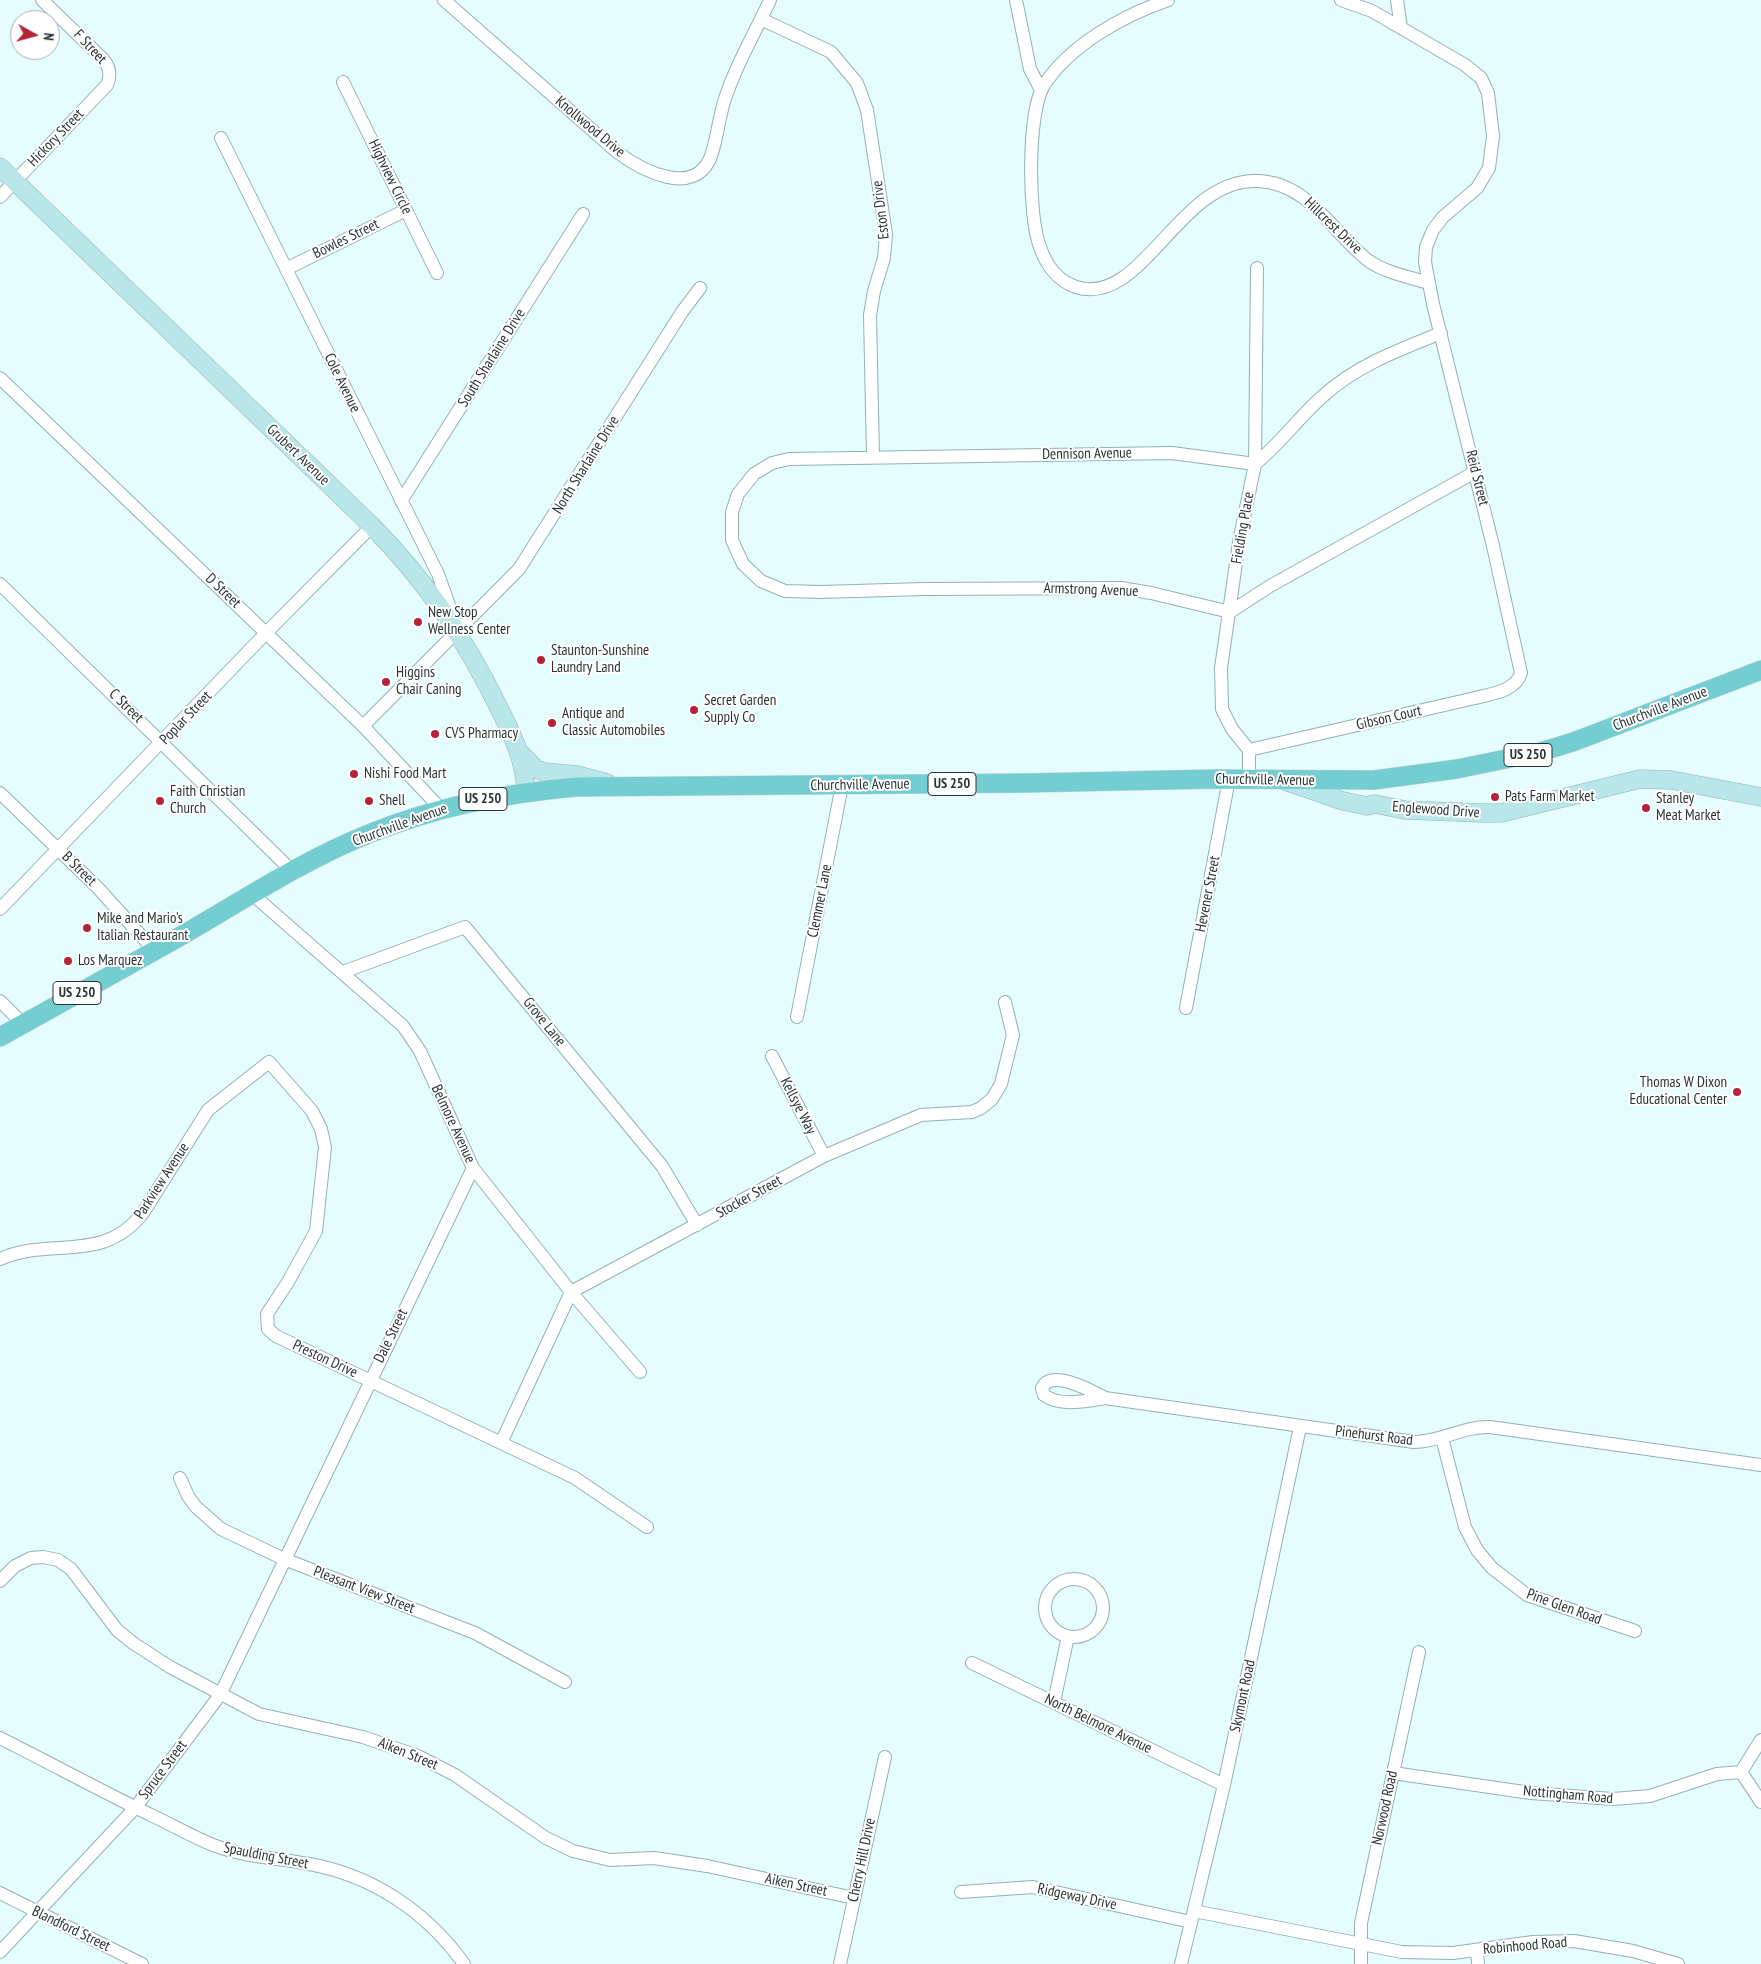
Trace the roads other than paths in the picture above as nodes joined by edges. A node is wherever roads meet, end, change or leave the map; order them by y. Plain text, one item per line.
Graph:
1 (42, 0) edge
2 (444, 0) edge
3 (770, 0) edge
4 (1016, 0) edge
5 (1168, 0) edge
6 (1341, 0) edge
7 (1397, 0) edge
8 (761, 19) junction
9 (1401, 28) junction
10 (110, 78) joint
11 (343, 82) dead end
12 (1041, 90) junction
13 (222, 138) dead end
14 (0, 167) edge
15 (15, 181) junction
16 (0, 197) edge
17 (406, 210) junction
18 (583, 214) dead end
19 (286, 268) junction
20 (1258, 268) dead end
21 (437, 273) dead end
22 (1429, 283) junction
23 (700, 288) dead end
24 (1441, 332) junction
25 (0, 378) edge
26 (872, 456) junction
27 (1255, 464) junction
28 (1475, 472) junction
29 (401, 501) junction
30 (372, 526) junction
31 (731, 530) joint
32 (0, 584) edge
33 (1230, 612) junction
34 (457, 630) junction
35 (266, 633) junction
36 (1761, 670) edge
37 (1520, 673) joint
38 (363, 726) junction
39 (163, 742) junction
40 (1249, 750) junction
41 (520, 754) junction
42 (1230, 779) junction
43 (1249, 779) junction
44 (1282, 780) junction
45 (1374, 780) junction
46 (842, 785) junction
47 (622, 786) junction
48 (526, 792) junction
49 (0, 793) edge
50 (1761, 797) edge
51 (1375, 804) junction
52 (441, 809) junction
53 (58, 849) junction
54 (292, 871) junction
55 (252, 894) junction
56 (0, 909) edge
57 (154, 950) junction
58 (343, 972) junction
59 (0, 1001) edge
60 (1005, 1002) dead end
61 (1186, 1008) dead end
62 (797, 1017) dead end
63 (24, 1024) junction
64 (0, 1037) edge
65 (772, 1056) dead end
66 (269, 1062) joint
67 (824, 1156) junction
68 (473, 1168) junction
69 (697, 1225) junction
70 (0, 1259) edge
71 (571, 1292) junction
72 (640, 1372) dead end
73 (370, 1380) junction
74 (1105, 1398) dead end
75 (1300, 1427) junction
76 (1442, 1438) junction
77 (501, 1443) junction
78 (1761, 1465) edge
79 (180, 1478) dead end
80 (647, 1527) dead end
81 (284, 1559) junction
82 (0, 1581) edge
83 (1636, 1631) dead end
84 (1068, 1636) junction
85 (1419, 1652) dead end
86 (972, 1663) dead end
87 (565, 1682) dead end
88 (220, 1695) junction
89 (1054, 1702) junction
90 (0, 1738) edge
91 (1761, 1740) edge
92 (885, 1757) dead end
93 (1741, 1772) junction
94 (1393, 1773) junction
95 (1224, 1785) junction
96 (1761, 1802) edge
97 (135, 1808) junction
98 (962, 1892) dead end
99 (0, 1893) edge
100 (854, 1898) junction
101 (38, 1912) junction
102 (1192, 1916) junction
103 (1360, 1944) junction
104 (1477, 1950) junction
105 (0, 1952) edge
106 (142, 1964) edge
107 (464, 1964) edge
108 (840, 1964) edge
109 (1181, 1964) edge
110 (1361, 1964) edge
111 (1478, 1964) edge
112 (1678, 1964) edge

1 - 10 street, F Street
2 - 8 street, Knollwood Drive
3 - 8 street, Knollwood Drive
4 - 12 street
5 - 12 street, Hillcrest Drive
6 - 9 street
7 - 9 street
8 - 26 street, Eston Drive
9 - 22 street
10 - 15 street, Hickory Street
11 - 17 street, Highview Circle
12 - 22 street, Hillcrest Drive
13 - 19 street, Cole Avenue
14 - 15 street, Grubert Avenue
15 - 16 street, Hickory Street
15 - 30 street, Grubert Avenue
17 - 19 street, Bowles Street
17 - 21 street, Highview Circle
18 - 29 street, South Sharlaine Drive
19 - 29 street, Cole Avenue
20 - 27 street, Fielding Place
22 - 24 street, Reid Street
23 - 34 street, North Sharlaine Drive
24 - 27 street
24 - 28 street, Reid Street
25 - 35 street, D Street
26 - 27 street, Dennison Avenue
26 - 31 street, Dennison Avenue
27 - 33 street, Fielding Place
28 - 33 street
28 - 37 street, Reid Street
29 - 34 street, Cole Avenue
30 - 34 street, Grubert Avenue
30 - 35 street, Poplar Street
31 - 33 street, Armstrong Avenue
32 - 39 street, C Street
33 - 40 street, Fielding Place
34 - 38 street, North Sharlaine Drive
34 - 41 street, Grubert Avenue
35 - 38 street, D Street
35 - 39 street, Poplar Street
36 - 45 main road, Churchville Avenue / US 250
37 - 40 street, Gibson Court
38 - 52 street, D Street
39 - 53 street, Poplar Street
39 - 54 street, C Street
40 - 43 street
41 - 47 street
41 - 48 street, Grubert Avenue
42 - 43 main road, Churchville Avenue / US 250
42 - 46 main road, Churchville Avenue / US 250
42 - 61 street, Hevener Street
43 - 44 main road, Churchville Avenue / US 250
44 - 45 main road, Churchville Avenue / US 250
44 - 51 street, Englewood Drive
45 - 51 street, Englewood Drive
46 - 47 main road, Churchville Avenue / US 250
46 - 62 street, Clemmer Lane
47 - 48 main road, Churchville Avenue / US 250
48 - 52 main road, Churchville Avenue / US 250
49 - 53 street, B Street
50 - 51 street, Englewood Drive
52 - 54 main road, Churchville Avenue / US 250
53 - 56 street, Poplar Street
53 - 57 street, B Street
54 - 55 main road, Churchville Avenue / US 250
55 - 57 main road, Churchville Avenue / US 250
55 - 58 street, Belmore Avenue
57 - 63 main road, Churchville Avenue / US 250
58 - 68 street, Belmore Avenue
58 - 69 street, Grove Lane
59 - 63 street
60 - 67 street, Stocker Street
63 - 64 main road, Churchville Avenue / US 250
65 - 67 street, Kellsye Way
66 - 70 street, Parkview Avenue
66 - 73 street, Preston Drive
67 - 69 street, Stocker Street
68 - 71 street, Belmore Avenue
68 - 73 street, Dale Street
69 - 71 street, Stocker Street
71 - 72 street, Belmore Avenue
71 - 77 street
73 - 77 street, Preston Drive
73 - 81 street, Dale Street
74 - 75 street, Pinehurst Road
75 - 76 street, Pinehurst Road
75 - 95 street, Skymont Road
76 - 78 street, Pinehurst Road
76 - 83 street, Pine Glen Road
77 - 80 street, Preston Drive
79 - 81 street, Pleasant View Street
81 - 87 street, Pleasant View Street
81 - 88 street, Spruce Street
82 - 88 street, Aiken Street
84 - 84 street
84 - 89 street
85 - 94 street, Norwood Road
86 - 89 street, North Belmore Avenue
88 - 97 street, Spruce Street
88 - 100 street, Aiken Street
89 - 95 street, North Belmore Avenue
90 - 97 street, Spaulding Street
91 - 93 street
92 - 100 street, Cherry Hill Drive
93 - 94 street, Nottingham Road
93 - 96 street
94 - 103 street, Norwood Road
95 - 102 street, Skymont Road
97 - 101 street, Spruce Street
97 - 107 street, Spaulding Street
98 - 102 street, Ridgeway Drive
99 - 101 street, Blandford Street
100 - 108 street, Cherry Hill Drive
101 - 105 street, Spruce Street
101 - 106 street, Blandford Street
102 - 103 street, Robinhood Road
102 - 109 street, Skymont Road
103 - 104 street, Robinhood Road
103 - 110 street, Norwood Road
104 - 111 street
104 - 112 street, Robinhood Road

